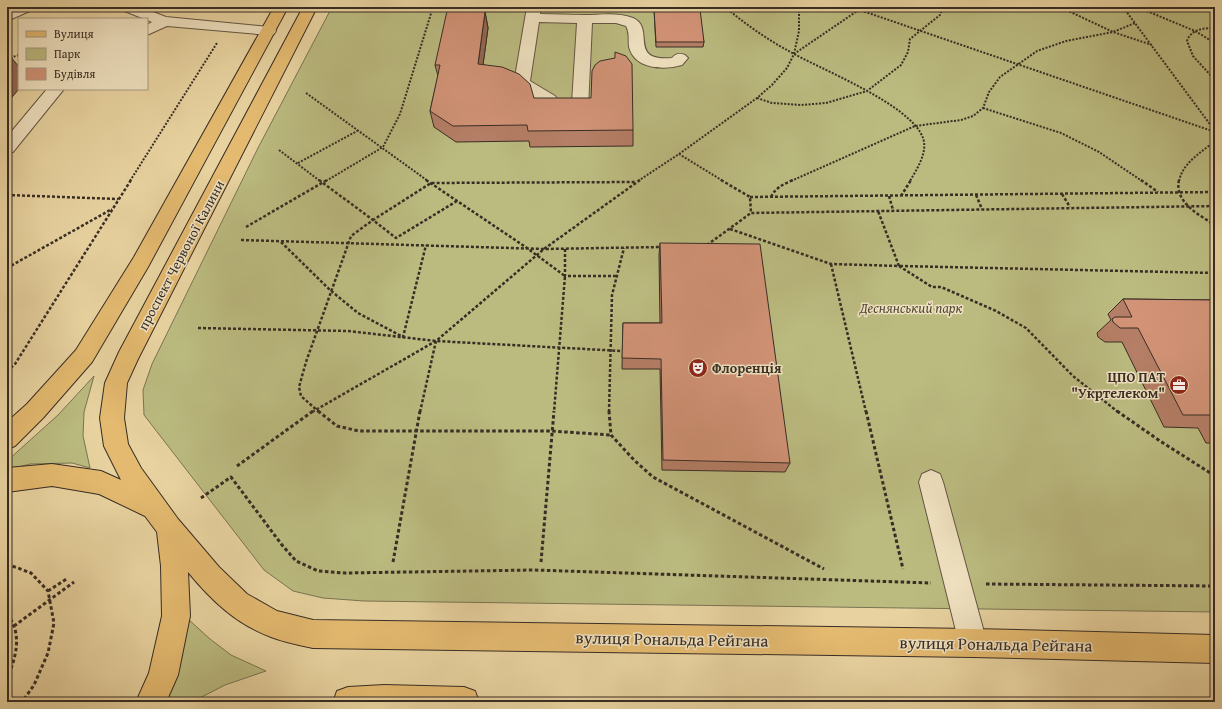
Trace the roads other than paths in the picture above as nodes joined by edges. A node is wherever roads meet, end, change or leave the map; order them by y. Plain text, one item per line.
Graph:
1 (27, 7) edge
2 (127, 7) edge
3 (281, 7) edge
4 (310, 7) edge
5 (533, 13) edge
6 (7, 17) edge
7 (585, 19) junction
8 (164, 21) junction
9 (148, 30) edge
10 (269, 31) junction
11 (680, 58) dead end
12 (55, 90) edge
13 (7, 148) edge
14 (7, 438) edge
15 (7, 480) edge
16 (931, 482) dead end
17 (161, 518) junction
18 (973, 643) junction
19 (1215, 649) edge
20 (151, 702) edge
21 (348, 702) edge
22 (464, 702) edge

1 - 6 lane
2 - 8 lane
3 - 10 main road
4 - 17 main road, проспект Червоної Калини
5 - 7 lane
5 - 7 lane
7 - 11 lane
8 - 9 lane
8 - 10 lane
10 - 14 main road
12 - 13 lane
15 - 17 main road
16 - 18 lane
17 - 18 main road, вулиця Рональда Рейгана
17 - 20 main road
18 - 19 main road, вулиця Рональда Рейгана
21 - 22 main road

